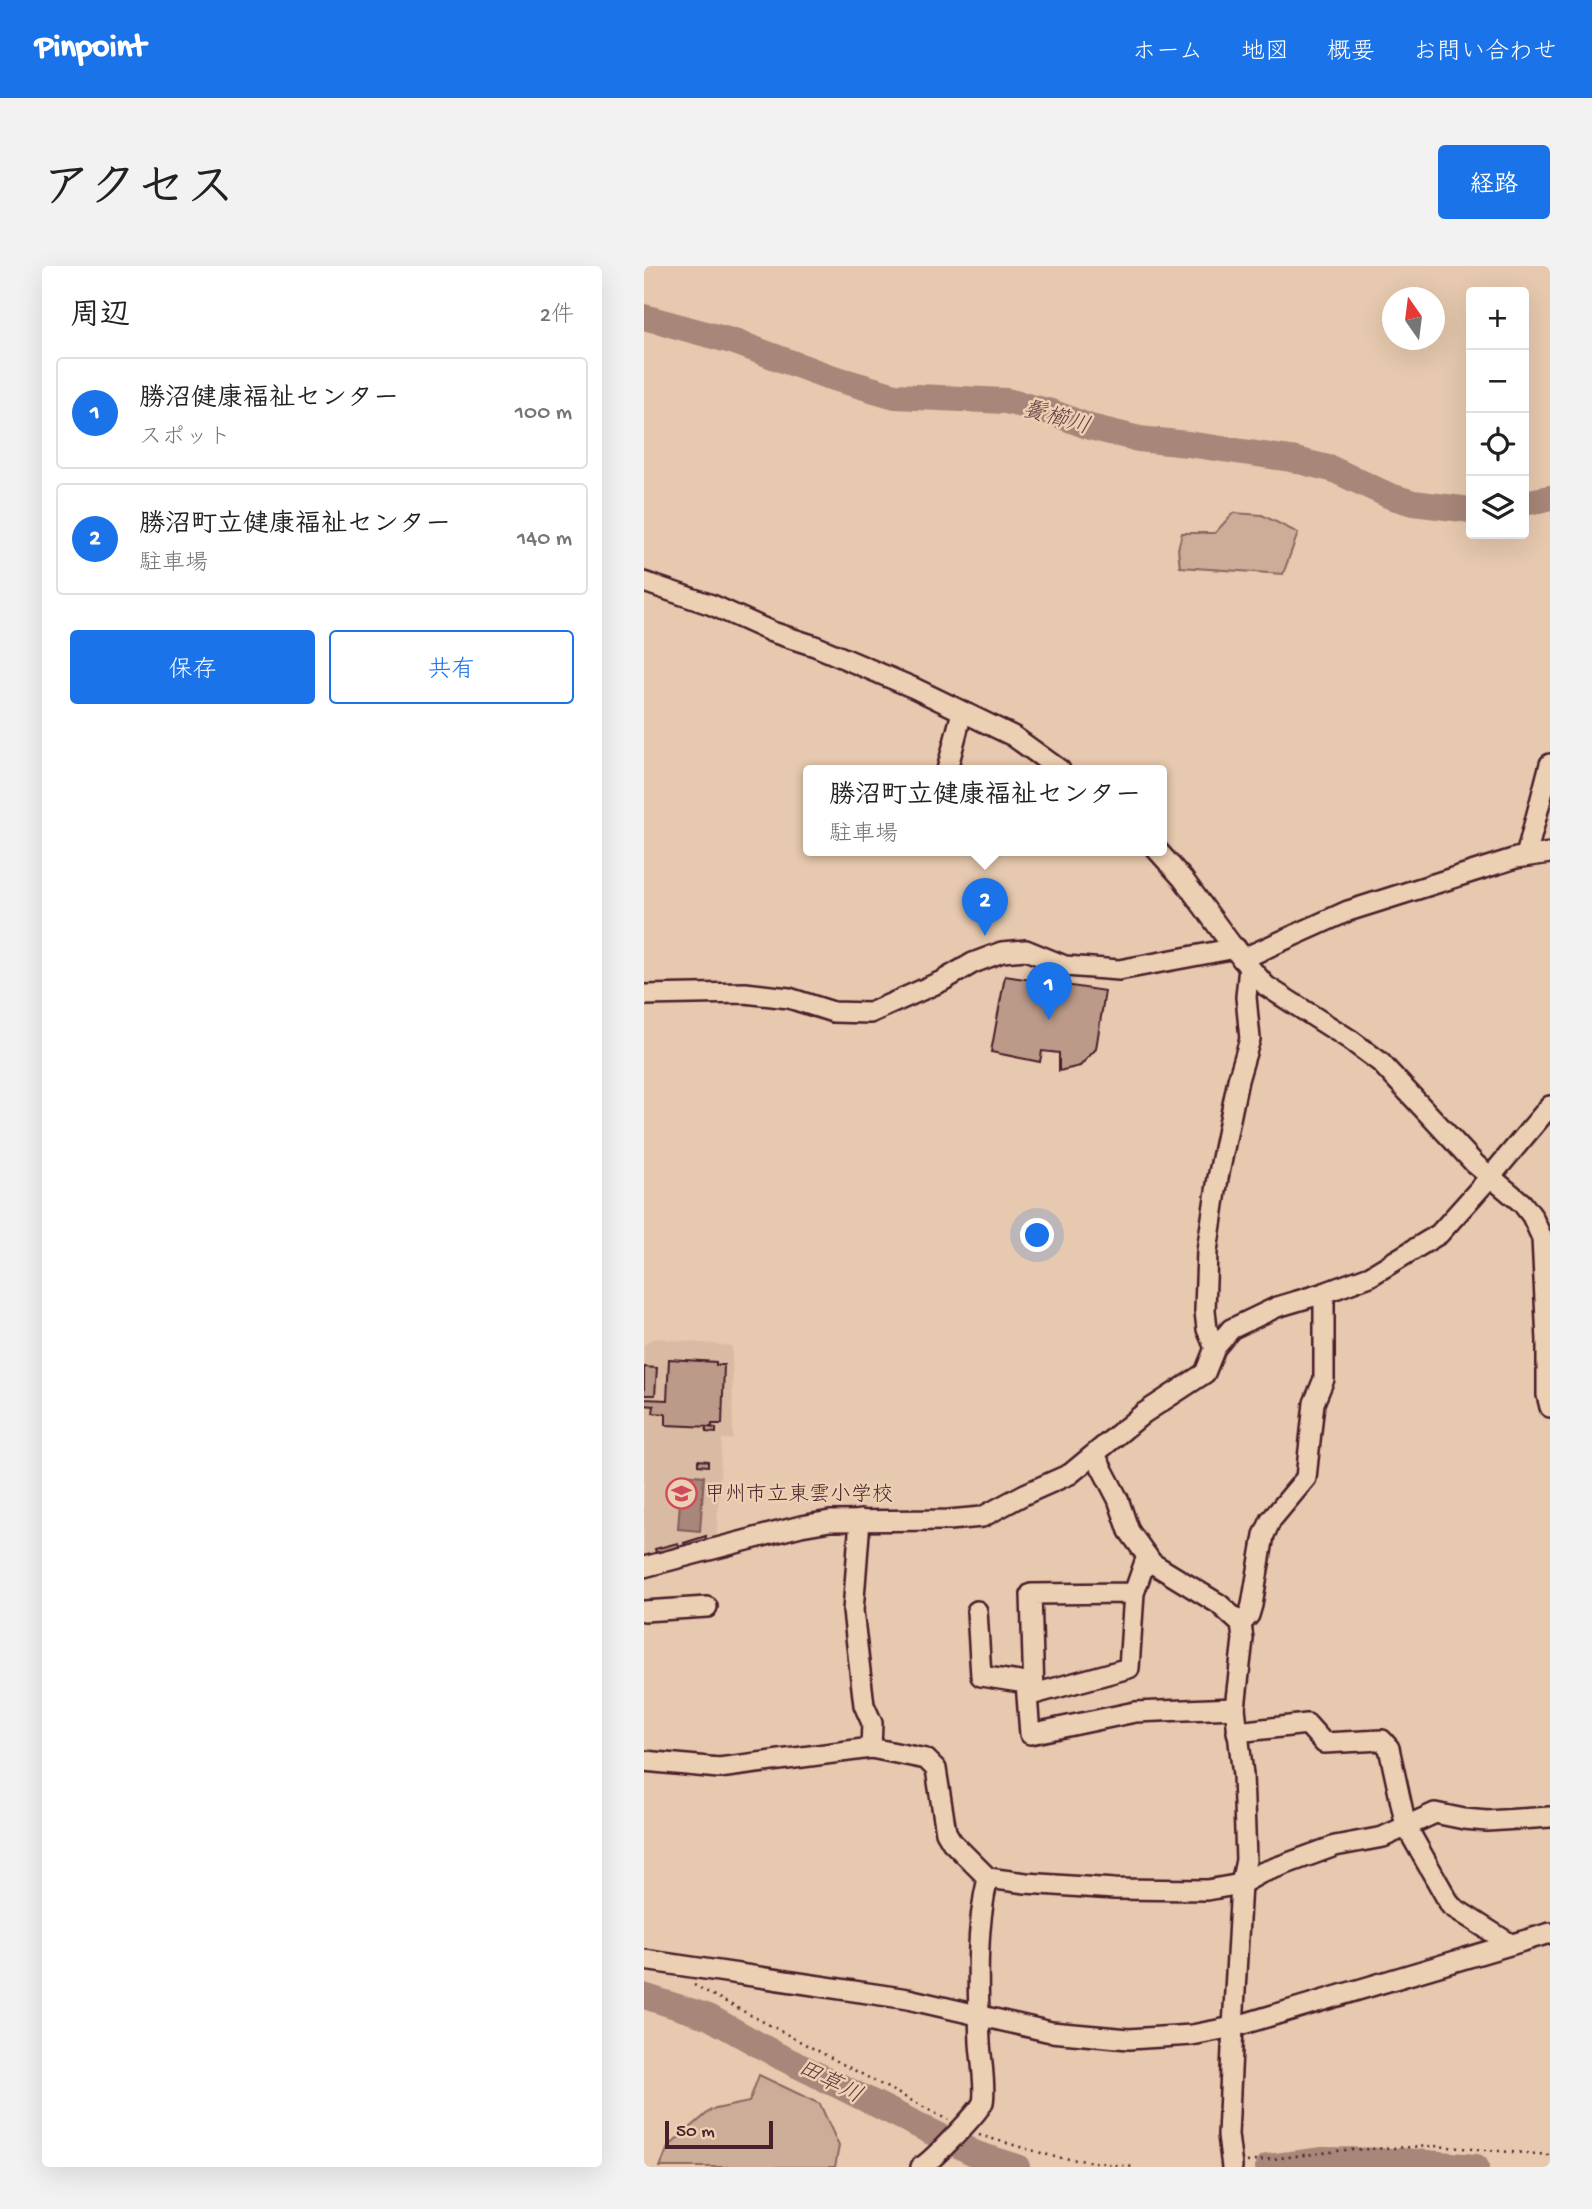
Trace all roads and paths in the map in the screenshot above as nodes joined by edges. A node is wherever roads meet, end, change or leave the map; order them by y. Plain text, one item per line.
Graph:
1 (644, 582) edge
2 (962, 712) junction
3 (1550, 764) edge
4 (948, 765) edge
5 (1053, 765) edge
6 (1550, 853) edge
7 (1162, 856) edge
8 (1526, 856) junction
9 (1242, 958) junction
10 (644, 995) edge
11 (1550, 1105) edge
12 (1491, 1176) junction
13 (1324, 1293) junction
14 (1215, 1348) junction
15 (1550, 1407) edge
16 (1095, 1455) junction
17 (860, 1520) junction
18 (1147, 1556) junction
19 (644, 1567) edge
20 (1134, 1593) junction
21 (707, 1607) dead end
22 (644, 1611) edge
23 (978, 1611) dead end
24 (1241, 1624) junction
25 (1235, 1708) junction
26 (1237, 1732) junction
27 (872, 1748) junction
28 (644, 1761) edge
29 (1550, 1817) edge
30 (1406, 1826) junction
31 (988, 1878) junction
32 (1241, 1884) junction
33 (1550, 1933) edge
34 (1509, 1943) junction
35 (644, 1961) edge
36 (690, 1983) dead end
37 (980, 2016) junction
38 (1233, 2027) junction
39 (959, 2130) junction
40 (1550, 2155) edge
41 (929, 2161) edge
42 (1232, 2166) edge
43 (1133, 2167) edge

1 - 2 street
2 - 4 street
2 - 5 street
3 - 8 street
6 - 8 street
7 - 9 street
8 - 9 street
9 - 10 street
9 - 12 street
9 - 14 street
11 - 12 street
12 - 13 street
12 - 15 street
13 - 14 street
13 - 24 street
14 - 16 street
16 - 17 street
16 - 18 street
17 - 19 street
17 - 27 street
18 - 20 street
18 - 24 street
20 - 20 street
21 - 22 street
23 - 25 street
24 - 25 street
25 - 26 street
26 - 30 street
26 - 32 street
27 - 28 street
27 - 31 street
29 - 30 street
30 - 32 street
30 - 34 street
31 - 32 street
31 - 37 street
32 - 38 street
33 - 34 street
34 - 38 street
35 - 37 street
36 - 39 path
37 - 38 street
37 - 39 street
38 - 42 street
39 - 41 street
39 - 43 path
40 - 42 path

